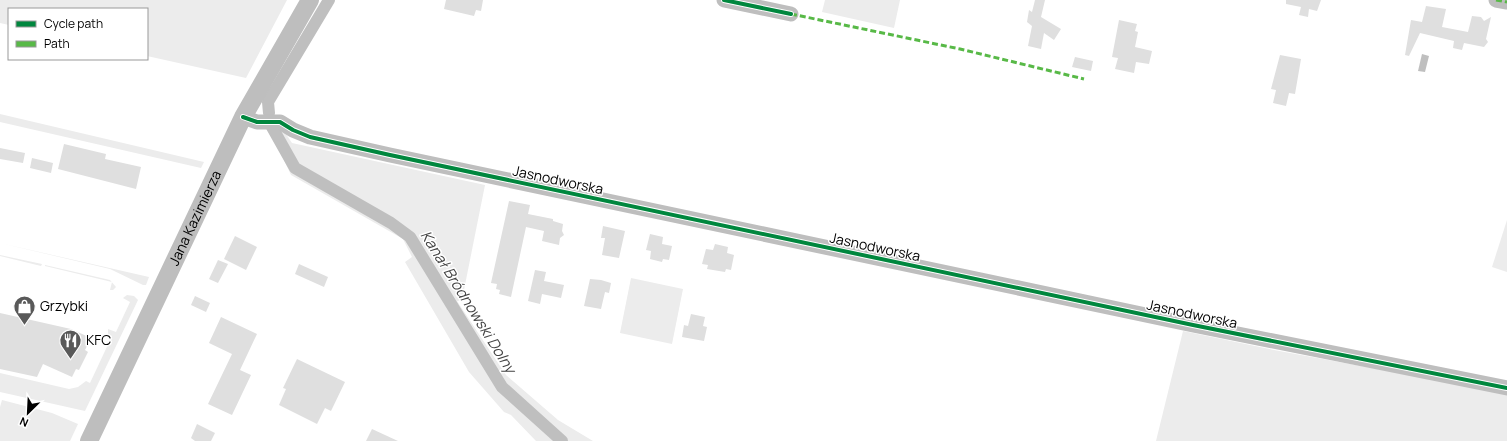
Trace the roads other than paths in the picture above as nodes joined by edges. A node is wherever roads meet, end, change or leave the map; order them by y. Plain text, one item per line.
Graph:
1 (310, 0) edge
2 (724, 0) edge
3 (1496, 0) edge
4 (1507, 2) edge
5 (791, 14) dead end
6 (243, 117) junction
7 (1507, 388) edge
8 (88, 441) edge

1 - 6 main road, Jana Kazimierza
2 - 5 street
3 - 4 street
6 - 7 street, Jasnodworska
6 - 8 main road, Jana Kazimierza

